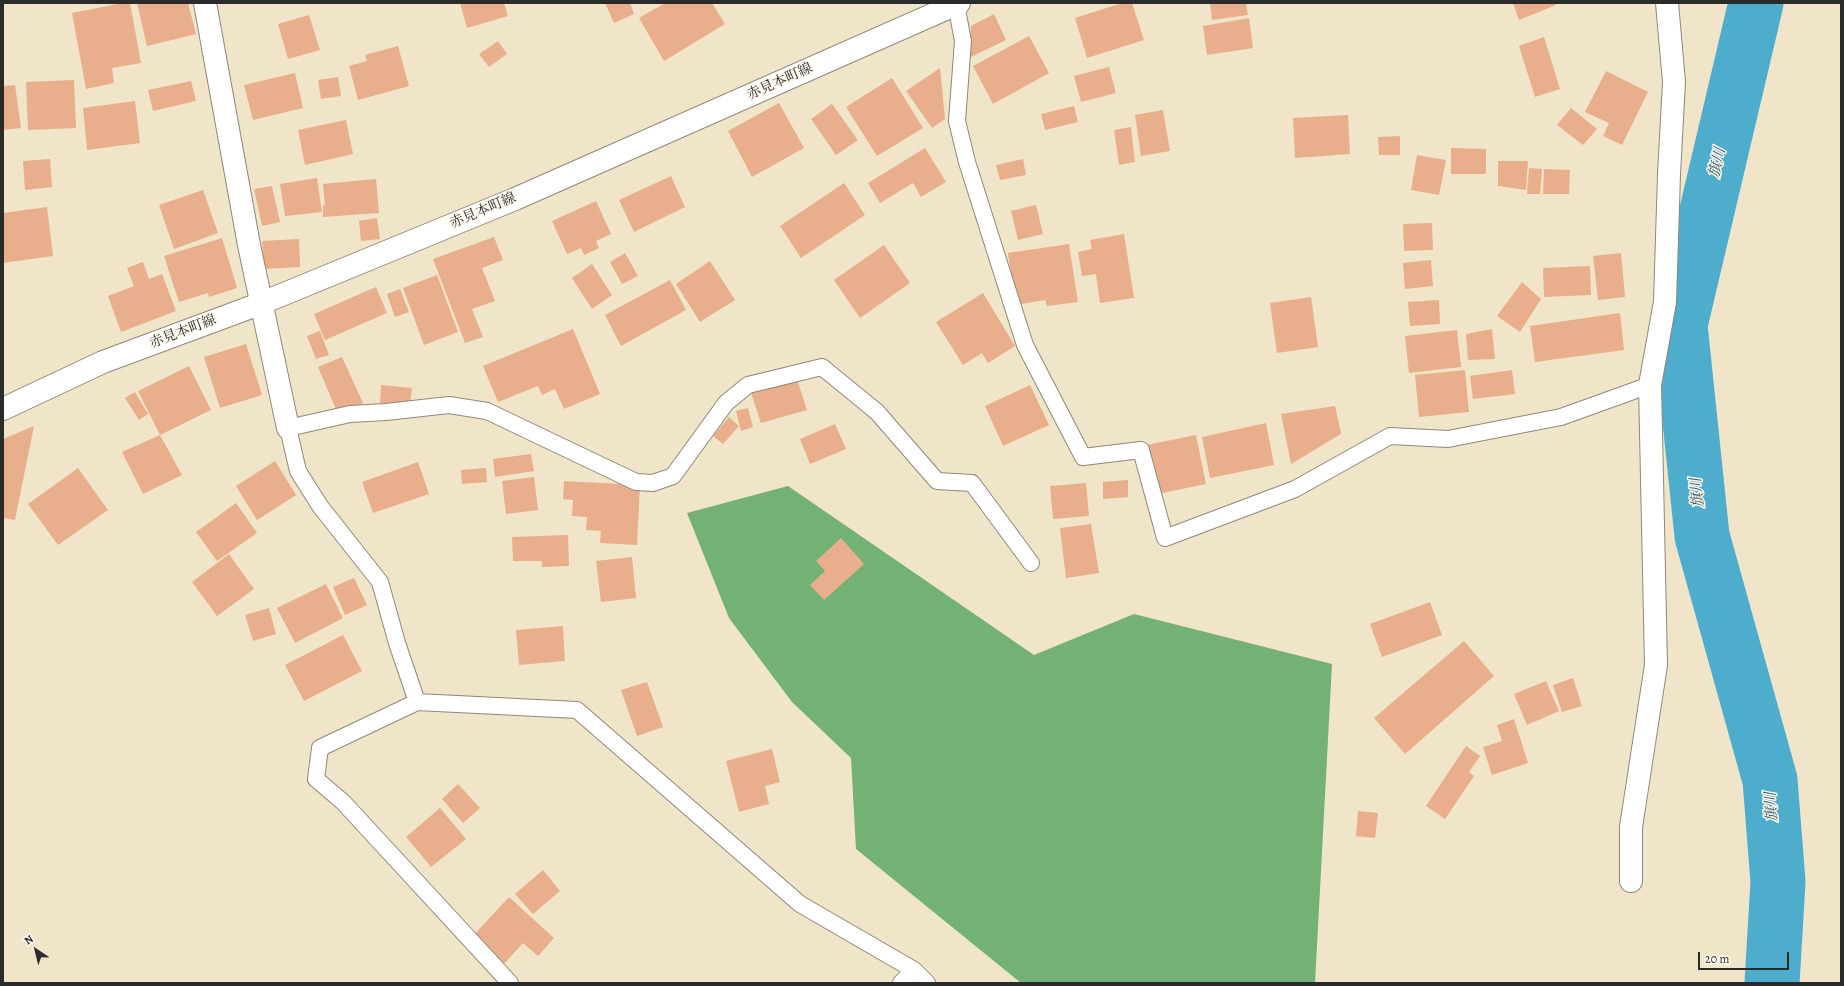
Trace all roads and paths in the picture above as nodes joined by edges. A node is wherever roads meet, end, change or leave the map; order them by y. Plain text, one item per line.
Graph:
1 (205, 3) edge
2 (956, 3) edge
3 (1667, 3) edge
4 (262, 303) junction
5 (1650, 385) junction
6 (3, 409) edge
7 (288, 428) junction
8 (1031, 563) dead end
9 (417, 702) junction
10 (1631, 881) dead end
11 (914, 970) junction
12 (510, 983) edge
13 (901, 983) edge
14 (927, 983) edge

1 - 4 street
2 - 4 street, 赤見本町線
2 - 5 lane
3 - 5 street
4 - 6 street, 赤見本町線
4 - 7 street
5 - 10 street
7 - 8 lane
7 - 9 lane
9 - 11 lane
9 - 12 lane
11 - 13 lane
11 - 14 lane

